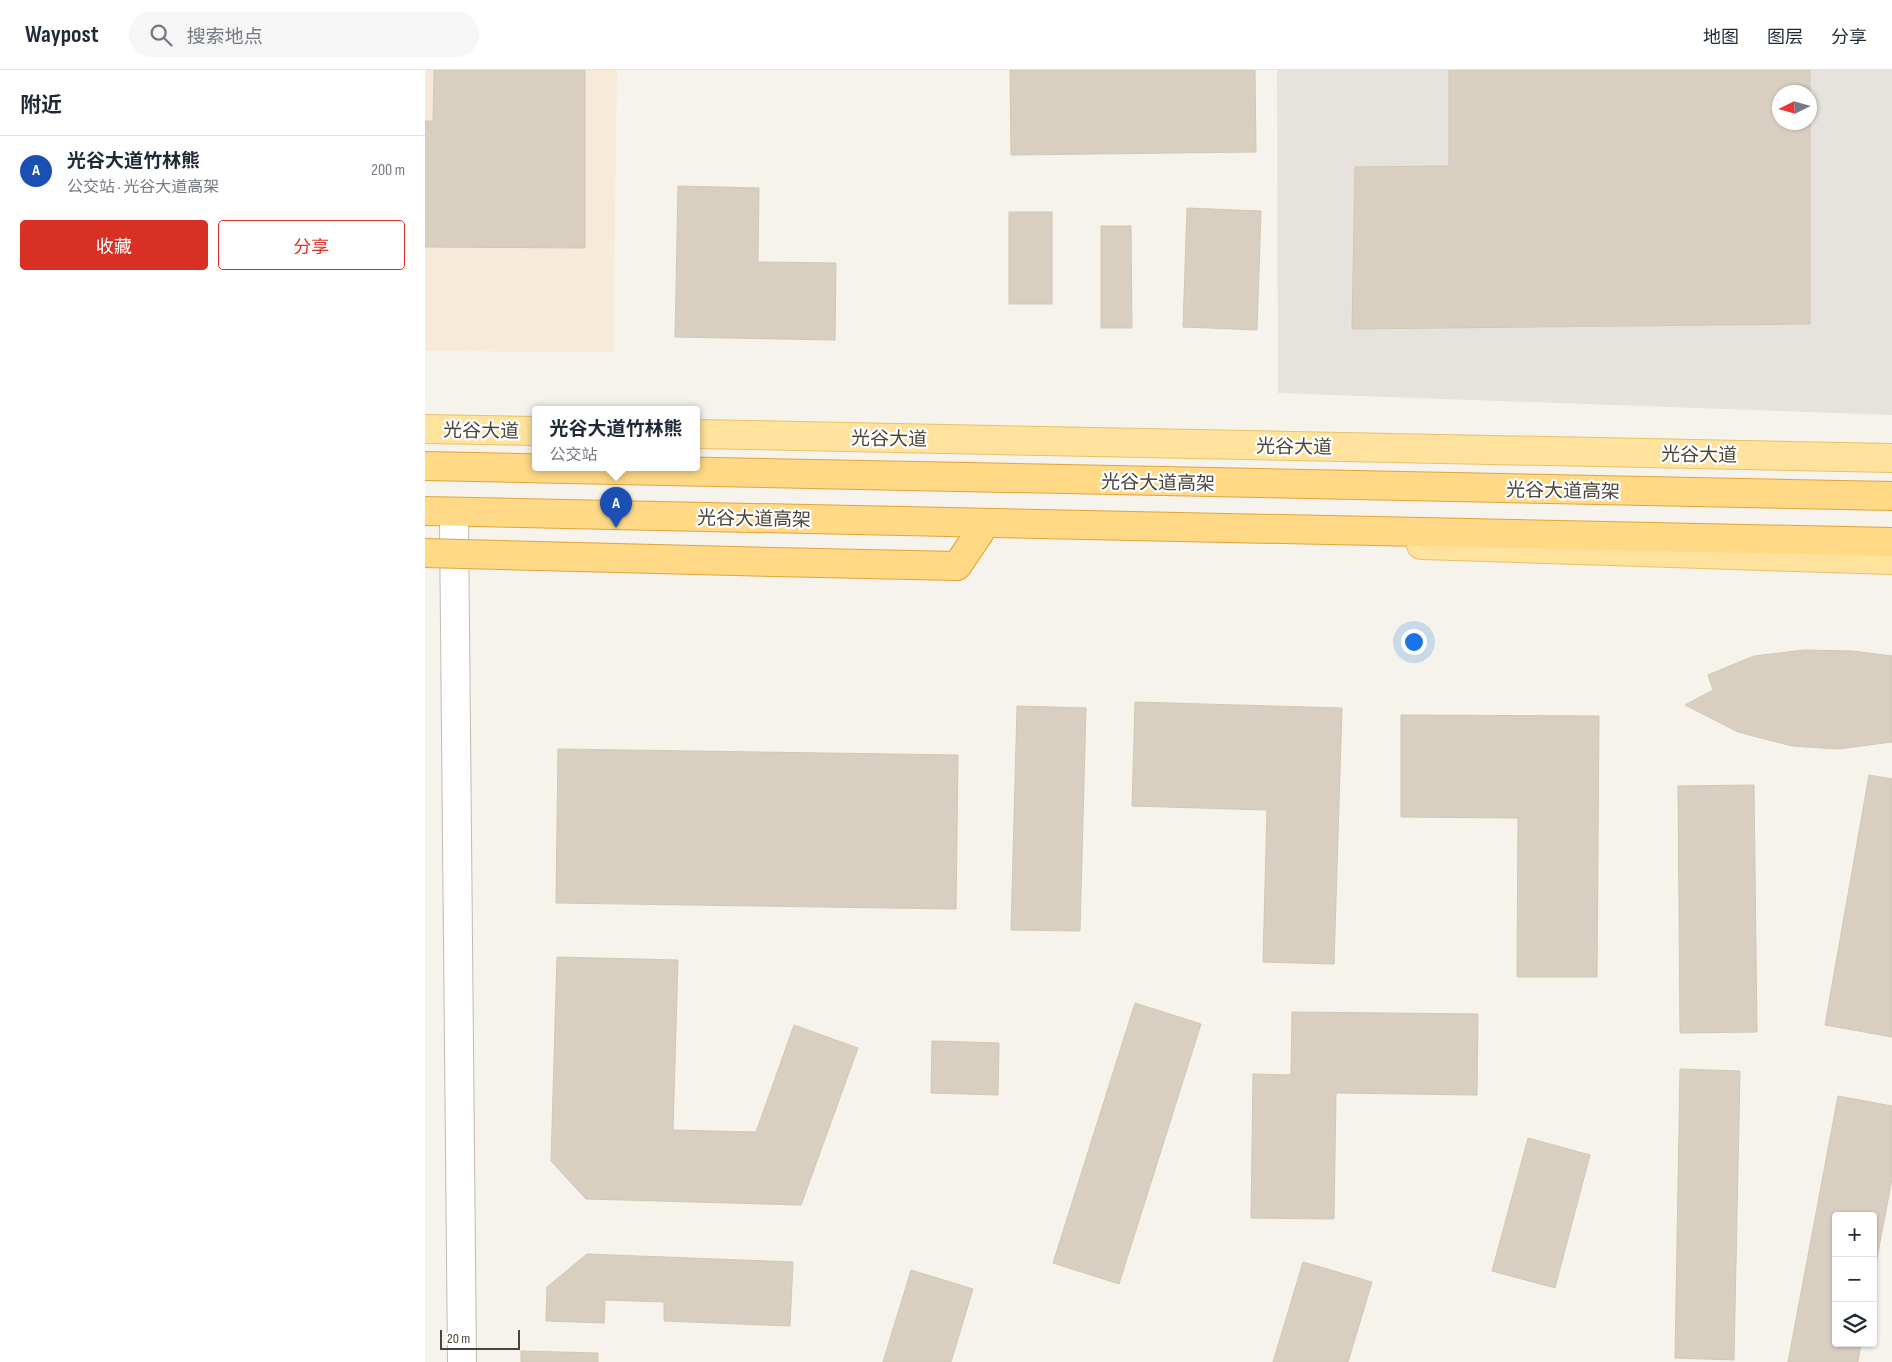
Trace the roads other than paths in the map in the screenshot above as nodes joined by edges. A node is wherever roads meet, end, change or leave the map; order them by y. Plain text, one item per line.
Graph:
1 (425, 429) edge
2 (532, 431) edge
3 (700, 434) edge
4 (1892, 458) edge
5 (425, 466) edge
6 (532, 468) edge
7 (670, 471) edge
8 (1892, 496) edge
9 (425, 512) edge
10 (425, 521) edge
11 (454, 522) junction
12 (980, 532) junction
13 (1892, 542) edge
14 (425, 553) edge
15 (1892, 560) edge
16 (462, 1362) edge

1 - 2 main road, 光谷大道
3 - 4 main road, 光谷大道
5 - 6 highway, 光谷大道高架
7 - 8 highway, 光谷大道高架
9 - 13 highway, 光谷大道高架
10 - 11 main road
11 - 12 main road
11 - 16 street
12 - 14 highway, bridge
12 - 15 main road

